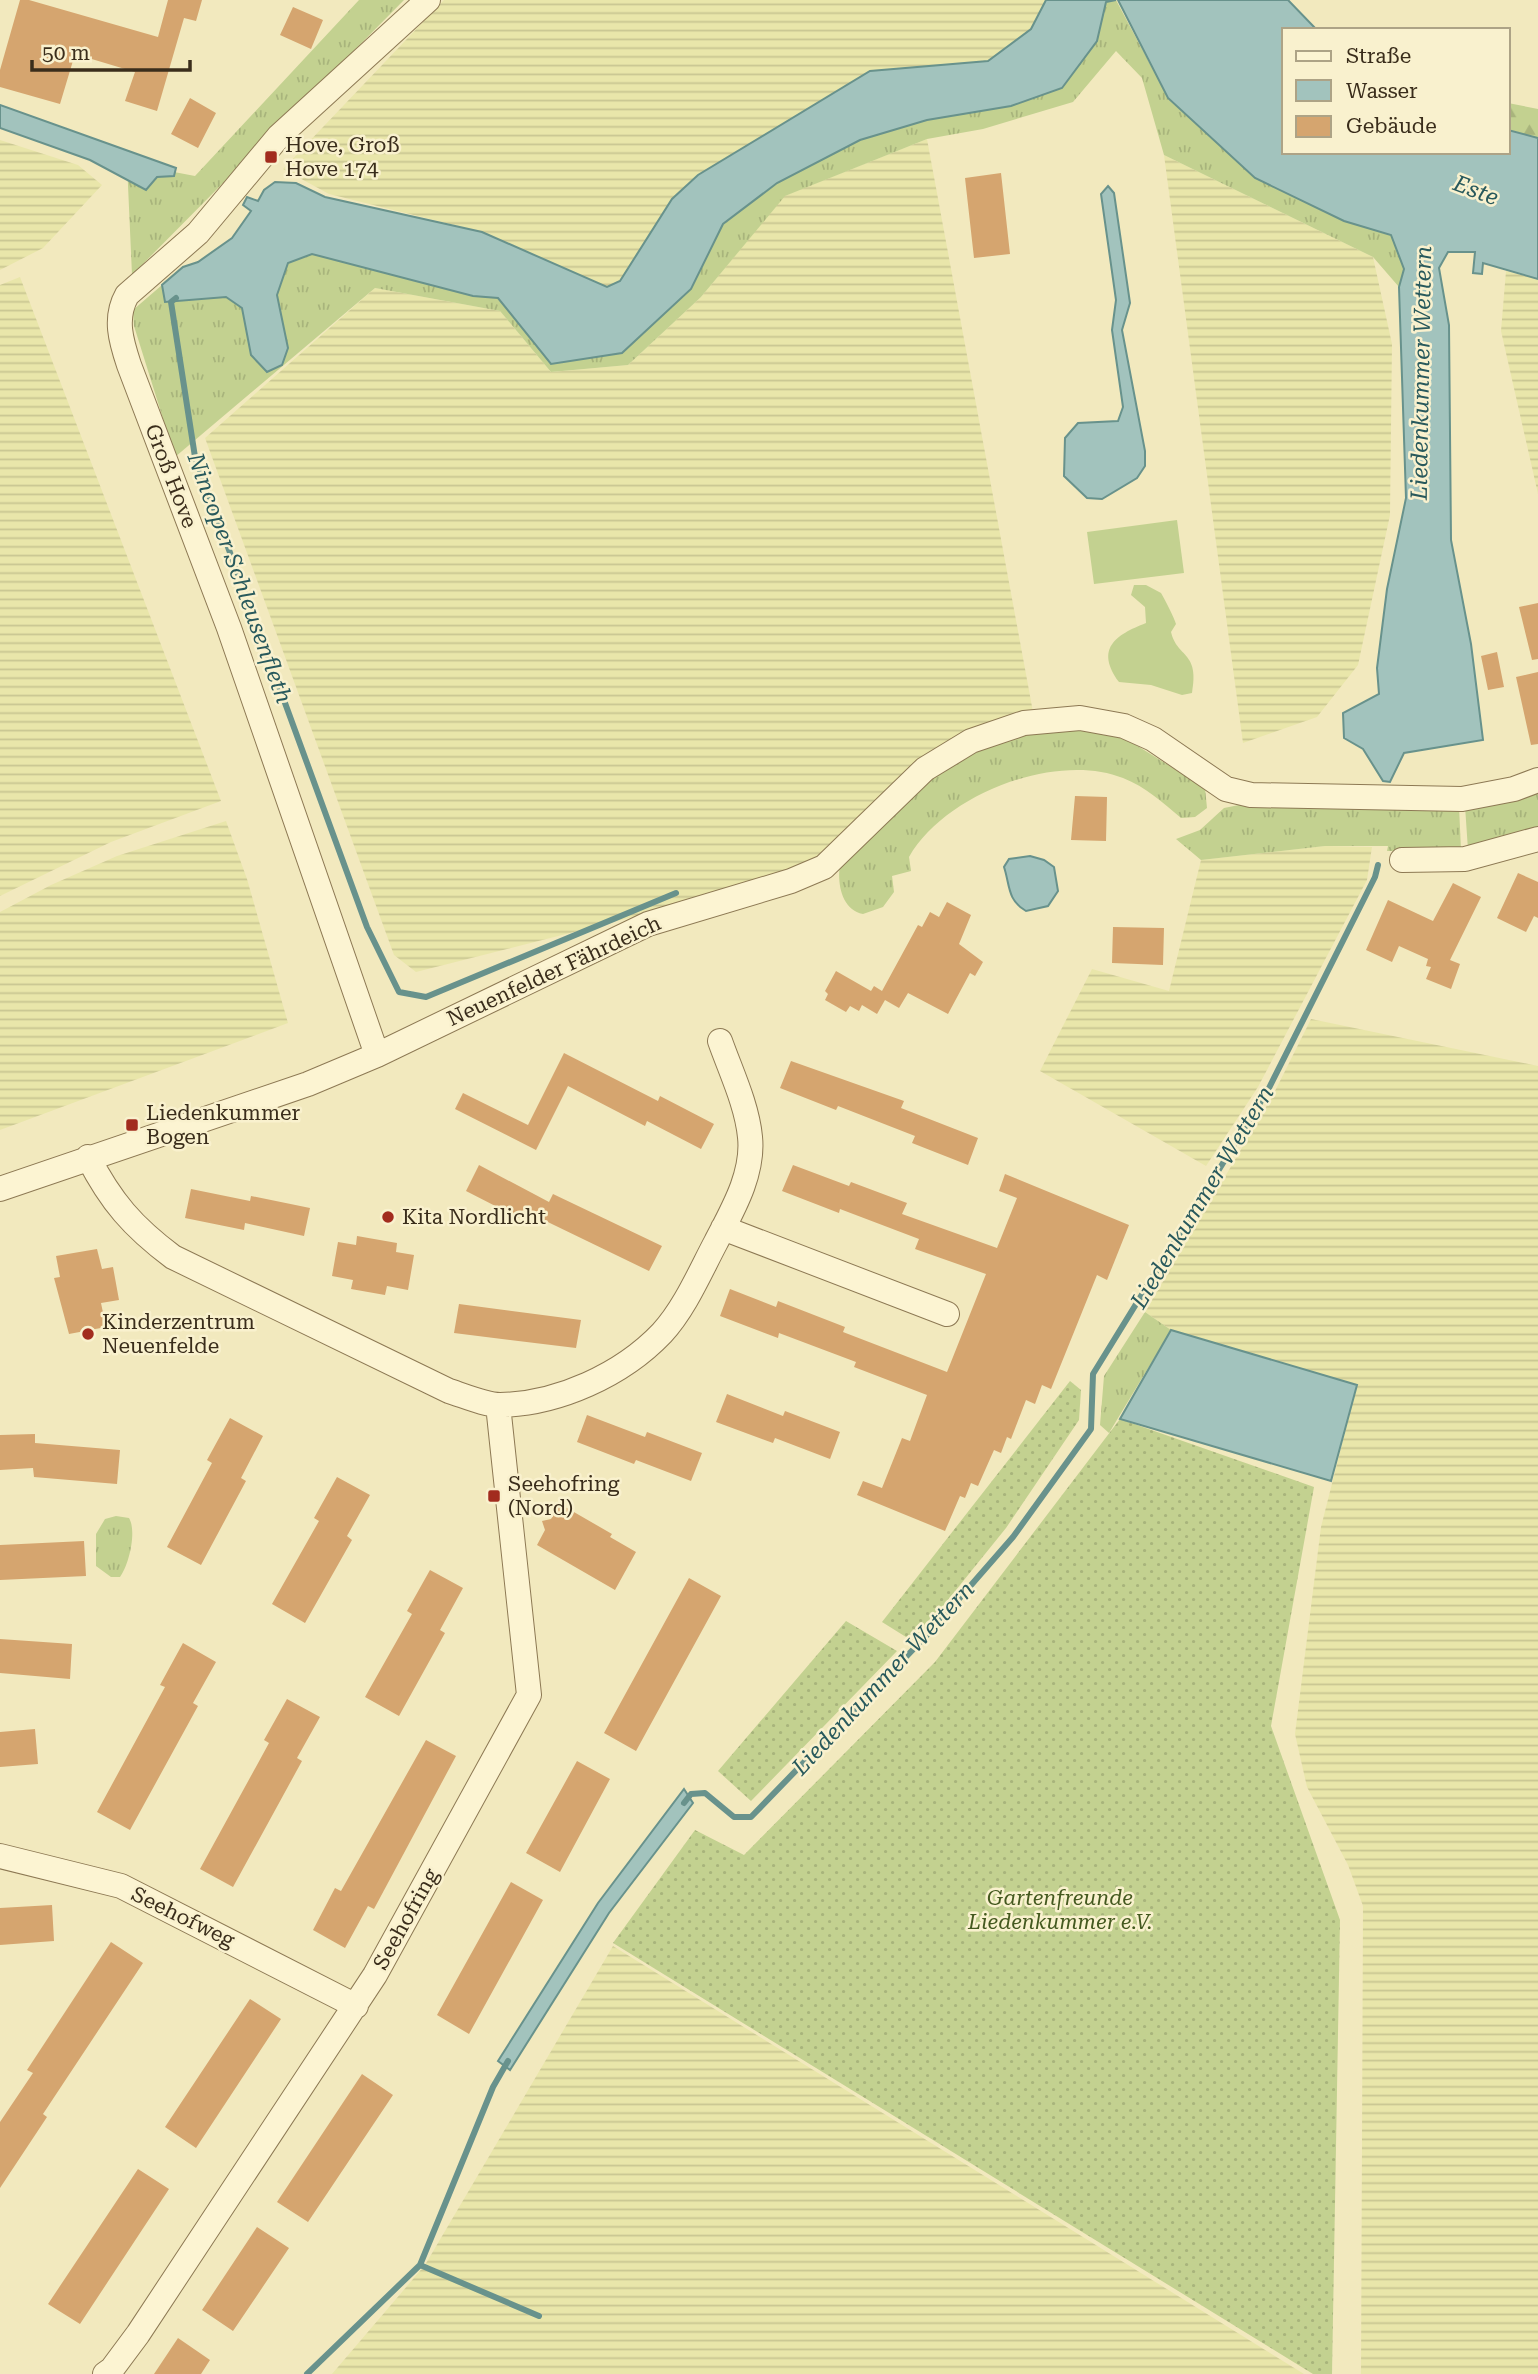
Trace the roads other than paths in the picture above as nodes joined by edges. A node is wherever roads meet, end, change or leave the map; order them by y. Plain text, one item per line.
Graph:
1 (428, 0) edge
2 (1538, 780) edge
3 (1538, 839) edge
4 (1402, 860) dead end
5 (720, 1041) dead end
6 (377, 1055) junction
7 (88, 1157) junction
8 (0, 1189) edge
9 (723, 1228) junction
10 (947, 1314) dead end
11 (498, 1405) junction
12 (0, 1856) edge
13 (356, 2006) junction
14 (105, 2374) edge

1 - 6 street, Groß Hove
2 - 6 street, Neuenfelder Fährdeich
3 - 4 street
5 - 9 street
6 - 7 street, Neuenfelder Fährdeich
7 - 8 street, Neuenfelder Fährdeich
7 - 11 street
9 - 10 street
9 - 11 street
11 - 13 street, Seehofring
12 - 13 street, Seehofweg
13 - 14 street, Seehofring

